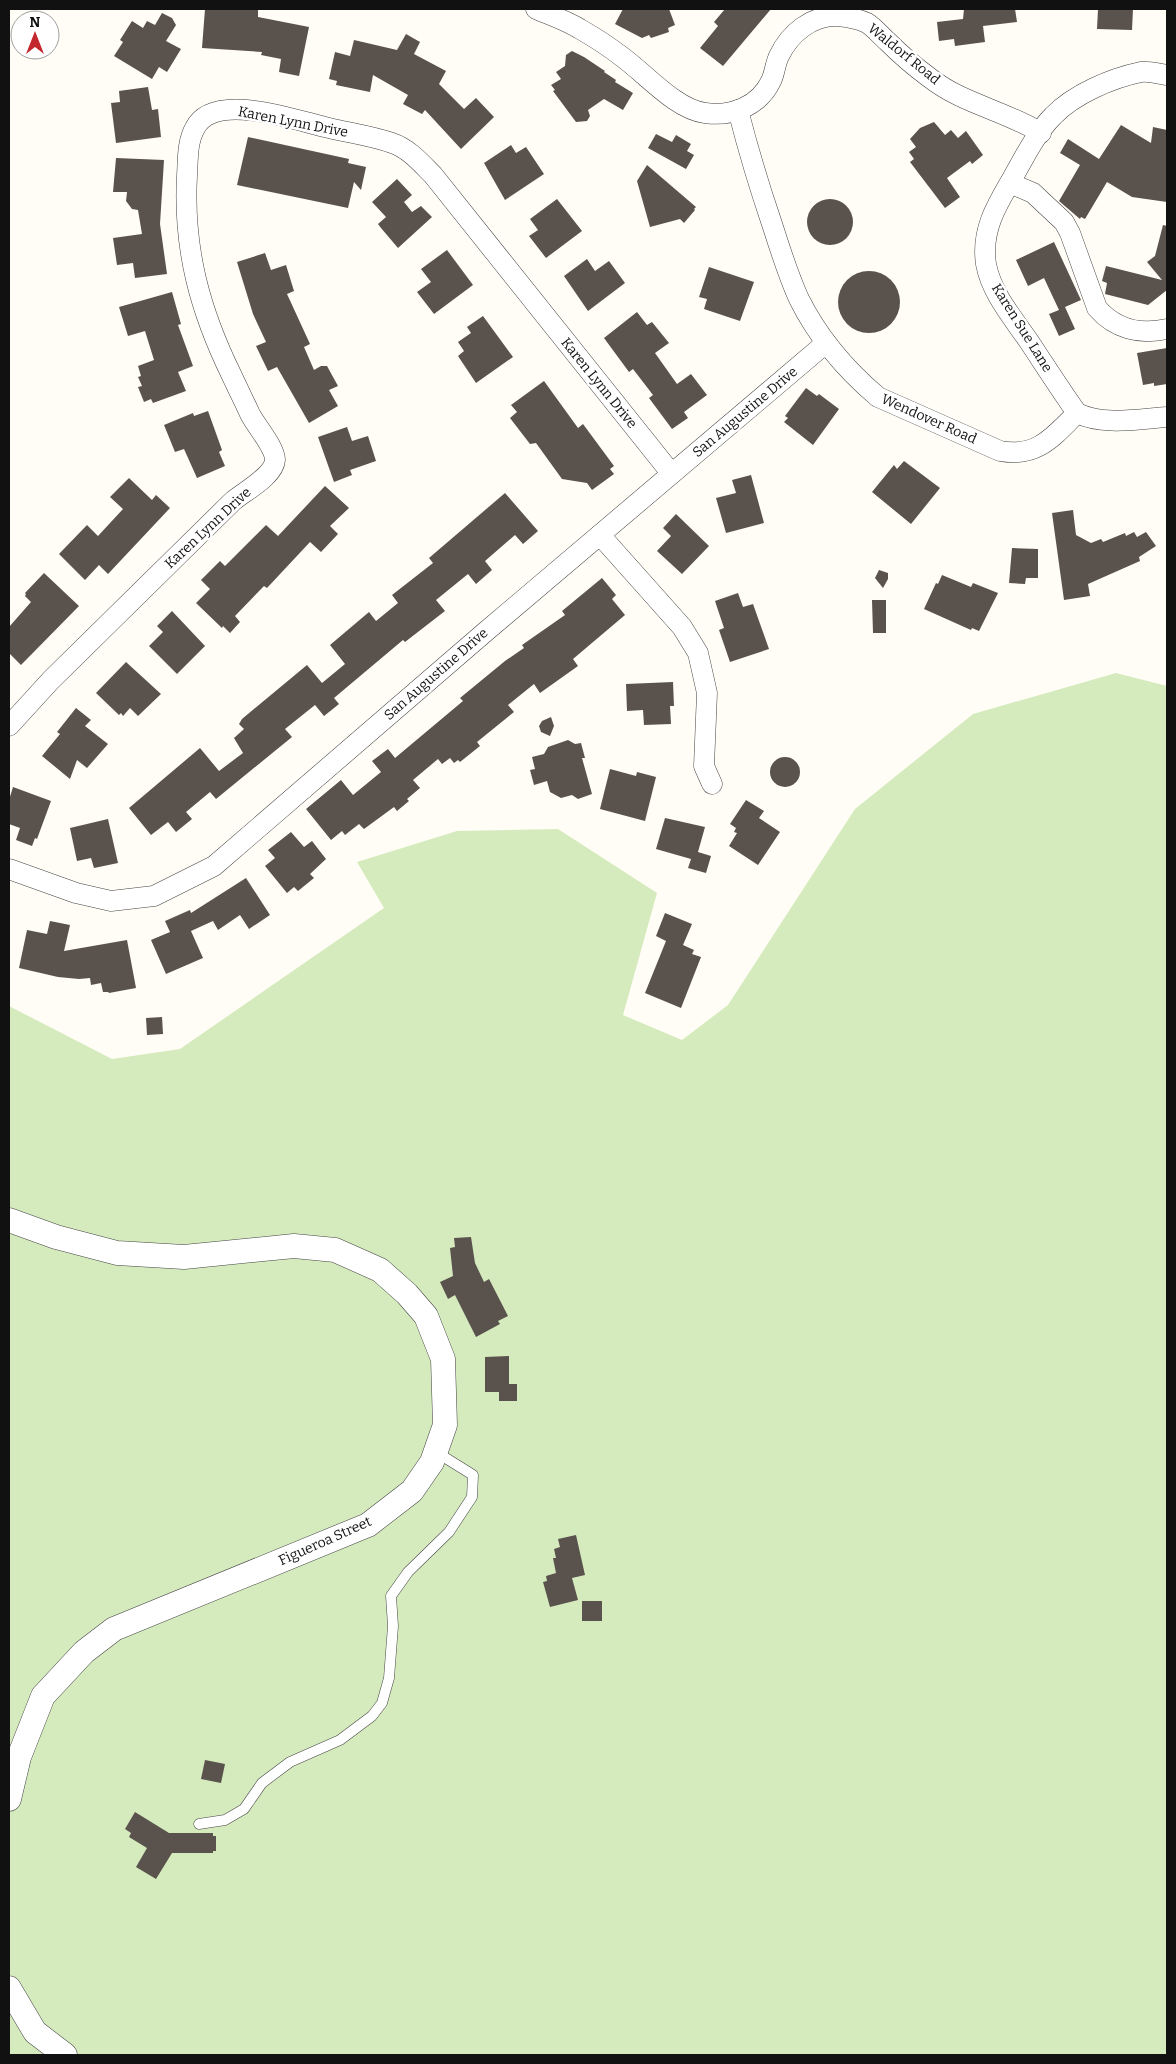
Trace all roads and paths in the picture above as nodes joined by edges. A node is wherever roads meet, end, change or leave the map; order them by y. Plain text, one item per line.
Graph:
1 (536, 9) edge
2 (1167, 75) edge
3 (738, 110) junction
4 (1041, 133) junction
5 (1010, 182) junction
6 (1167, 330) edge
7 (826, 343) junction
8 (1077, 413) junction
9 (1167, 417) edge
10 (671, 473) junction
11 (600, 535) junction
12 (9, 726) edge
13 (712, 784) dead end
14 (9, 869) edge
15 (9, 1220) edge
16 (436, 1452) junction
17 (9, 1799) edge
18 (199, 1824) dead end
19 (9, 1988) edge
20 (65, 2055) edge

1 - 3 street, Waldorf Road
2 - 4 street, Karen Sue Lane
3 - 4 street, Waldorf Road
3 - 7 street, Wendover Road
4 - 5 street, Karen Sue Lane
5 - 6 street
5 - 8 street, Karen Sue Lane
7 - 8 street, Wendover Road
7 - 10 street, San Augustine Drive
8 - 9 street
10 - 11 street, San Augustine Drive
10 - 12 street, Karen Lynn Drive
11 - 13 street
11 - 14 street, San Augustine Drive
15 - 16 street, Figueroa Street
16 - 17 street, Figueroa Street
16 - 18 lane
19 - 20 street

